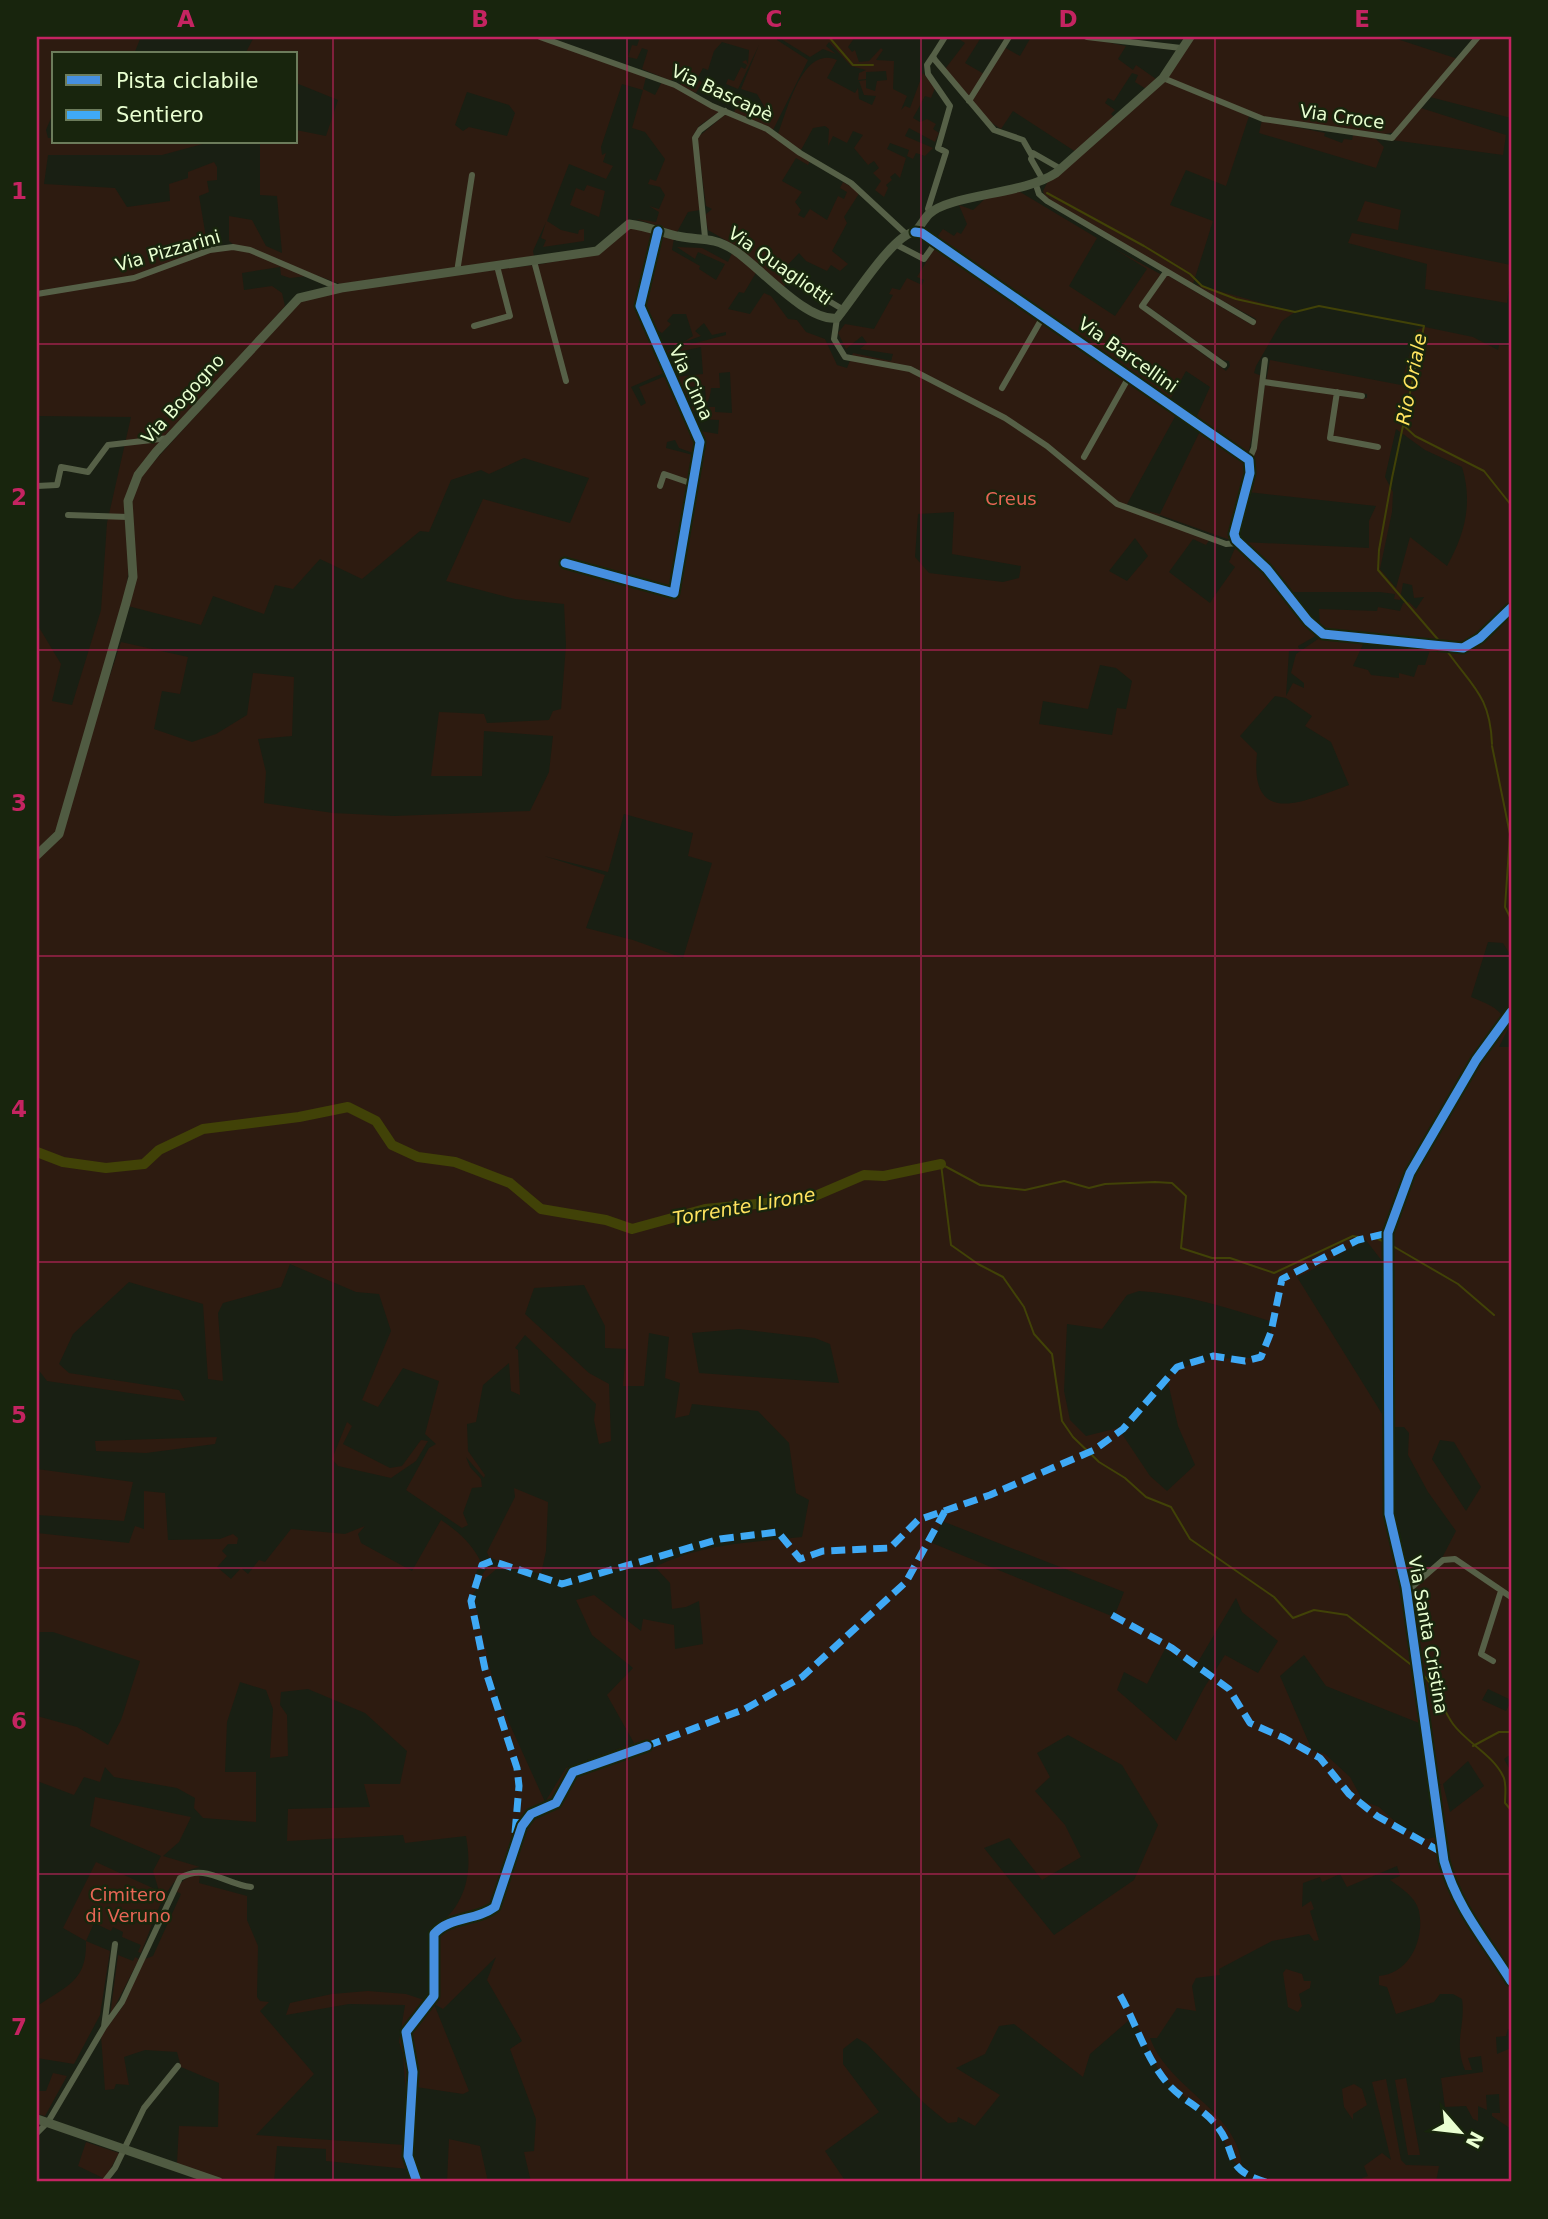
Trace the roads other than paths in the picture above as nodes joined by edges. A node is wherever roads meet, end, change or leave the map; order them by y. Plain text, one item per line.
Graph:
1 (540, 37) edge
2 (945, 37) edge
3 (1009, 37) edge
4 (1087, 37) edge
5 (1189, 37) edge
6 (1478, 37) edge
7 (1128, 40) edge
8 (1181, 48) junction
9 (933, 56) junction
10 (1163, 78) junction
11 (969, 101) junction
12 (725, 111) junction
13 (1031, 154) junction
14 (1061, 169) junction
15 (472, 175) dead end
16 (1040, 183) junction
17 (930, 213) junction
18 (623, 228) joint
19 (657, 231) junction
20 (911, 233) junction
21 (705, 237) junction
22 (936, 242) junction
23 (895, 244) junction
24 (534, 261) junction
25 (497, 266) junction
26 (457, 272) junction
27 (1166, 272) junction
28 (790, 278) dead end
29 (341, 288) junction
30 (37, 294) edge
31 (840, 314) junction
32 (1044, 315) junction
33 (1253, 322) dead end
34 (474, 326) dead end
35 (1265, 360) dead end
36 (1224, 365) dead end
37 (1130, 375) junction
38 (566, 382) dead end
39 (1264, 382) junction
40 (1002, 388) dead end
41 (1337, 392) junction
42 (1362, 396) dead end
43 (170, 437) junction
44 (1378, 447) dead end
45 (1084, 457) dead end
46 (1249, 460) junction
47 (693, 484) junction
48 (37, 486) edge
49 (660, 486) dead end
50 (68, 515) dead end
51 (128, 517) junction
52 (1238, 543) junction
53 (565, 563) dead end
54 (1511, 608) edge
55 (37, 855) edge
56 (1511, 1012) edge
57 (1406, 1587) junction
58 (1502, 1591) junction
59 (1511, 1597) edge
60 (1493, 1661) dead end
61 (647, 1746) dead end
62 (251, 1887) dead end
63 (115, 1944) dead end
64 (1511, 1981) edge
65 (103, 2027) junction
66 (178, 2066) dead end
67 (37, 2119) edge
68 (48, 2122) junction
69 (37, 2133) edge
70 (125, 2148) junction
71 (104, 2182) edge
72 (219, 2182) edge
73 (417, 2182) edge

1 - 12 street, Via Bascapè
2 - 9 street
3 - 11 street
4 - 7 street
5 - 8 main road
6 - 10 street, Via Croce
7 - 8 street
8 - 10 main road
9 - 11 street
9 - 17 street
10 - 14 main road
11 - 13 street
12 - 20 street, Via Bascapè
12 - 21 street
13 - 14 street
13 - 16 street
14 - 16 main road
15 - 26 street
16 - 17 main road
16 - 27 street
17 - 20 main road, Via Quagliotti
18 - 19 main road, Via Quagliotti
18 - 24 main road, Via Bogogno
19 - 21 main road, Via Quagliotti
19 - 47 street, Via Cima
20 - 22 street, Via Barcellini
20 - 23 main road, Via Quagliotti
21 - 31 main road, Via Quagliotti
22 - 23 street
22 - 32 street, Via Barcellini
23 - 31 main road, Via Quagliotti
24 - 25 main road, Via Bogogno
24 - 38 street
25 - 26 main road, Via Bogogno
25 - 34 street
26 - 29 main road, Via Bogogno
27 - 33 street
27 - 36 street
28 - 31 street
29 - 30 street, Via Pizzarini
29 - 43 main road, Via Bogogno
31 - 52 street
32 - 37 street, Via Barcellini
32 - 40 street
35 - 39 street
37 - 45 street
37 - 46 street, Via Barcellini
39 - 41 street
39 - 46 street
41 - 42 street
41 - 44 street
43 - 48 street
43 - 51 main road, Via Bogogno
46 - 52 street
47 - 49 street
47 - 53 street, Via Cima
50 - 51 street
51 - 55 main road, Via Bogogno
52 - 54 street
56 - 57 street, Via Santa Cristina
57 - 58 street
57 - 64 street, Via Santa Cristina
58 - 59 street
58 - 60 street
61 - 73 street
62 - 65 street
63 - 65 street
65 - 68 street
66 - 70 street
67 - 68 main road
68 - 69 street
68 - 70 main road
70 - 71 street
70 - 72 main road

